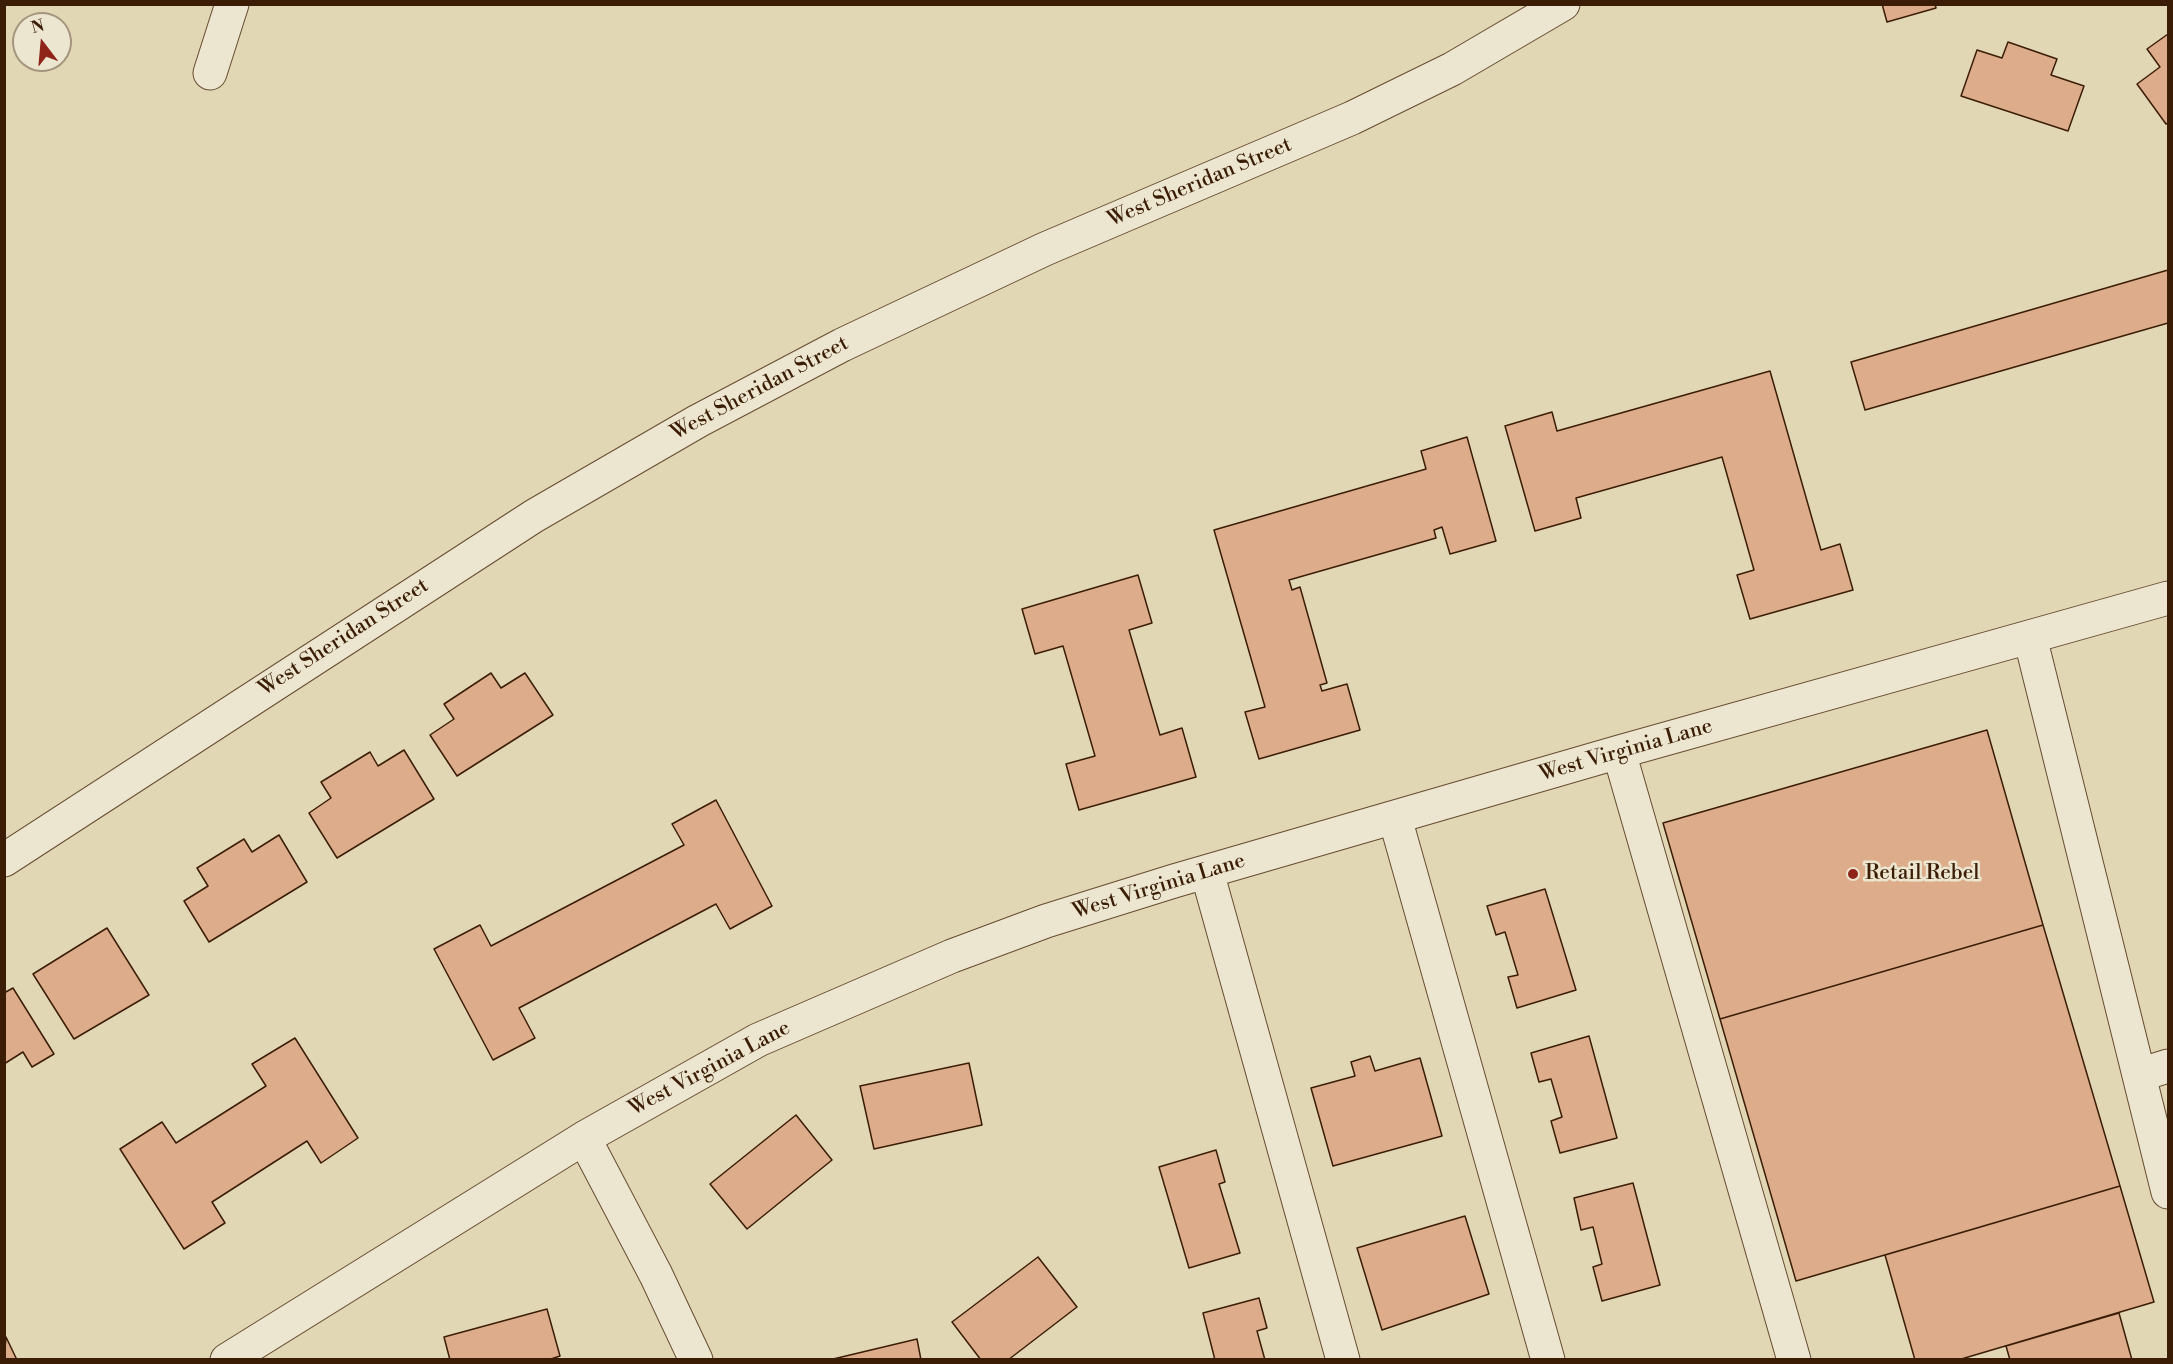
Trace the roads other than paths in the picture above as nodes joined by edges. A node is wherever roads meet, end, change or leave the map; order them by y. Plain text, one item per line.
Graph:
1 (232, 4) edge
2 (1563, 4) edge
3 (210, 74) dead end
4 (2169, 598) edge
5 (2030, 637) junction
6 (1619, 752) junction
7 (1395, 818) junction
8 (4, 860) edge
9 (1207, 872) junction
10 (2154, 1070) edge
11 (584, 1138) junction
12 (2169, 1192) edge
13 (227, 1359) edge
14 (696, 1359) edge
15 (1343, 1359) edge
16 (1548, 1359) edge
17 (1794, 1359) edge

1 - 3 street
2 - 8 street, West Sheridan Street
4 - 5 street, West Virginia Lane
5 - 6 street, West Virginia Lane
5 - 10 street
6 - 7 street, West Virginia Lane
6 - 17 street
7 - 9 street, West Virginia Lane
7 - 16 street
9 - 11 street, West Virginia Lane
9 - 15 street
10 - 12 street
11 - 13 street, West Virginia Lane
11 - 14 street

